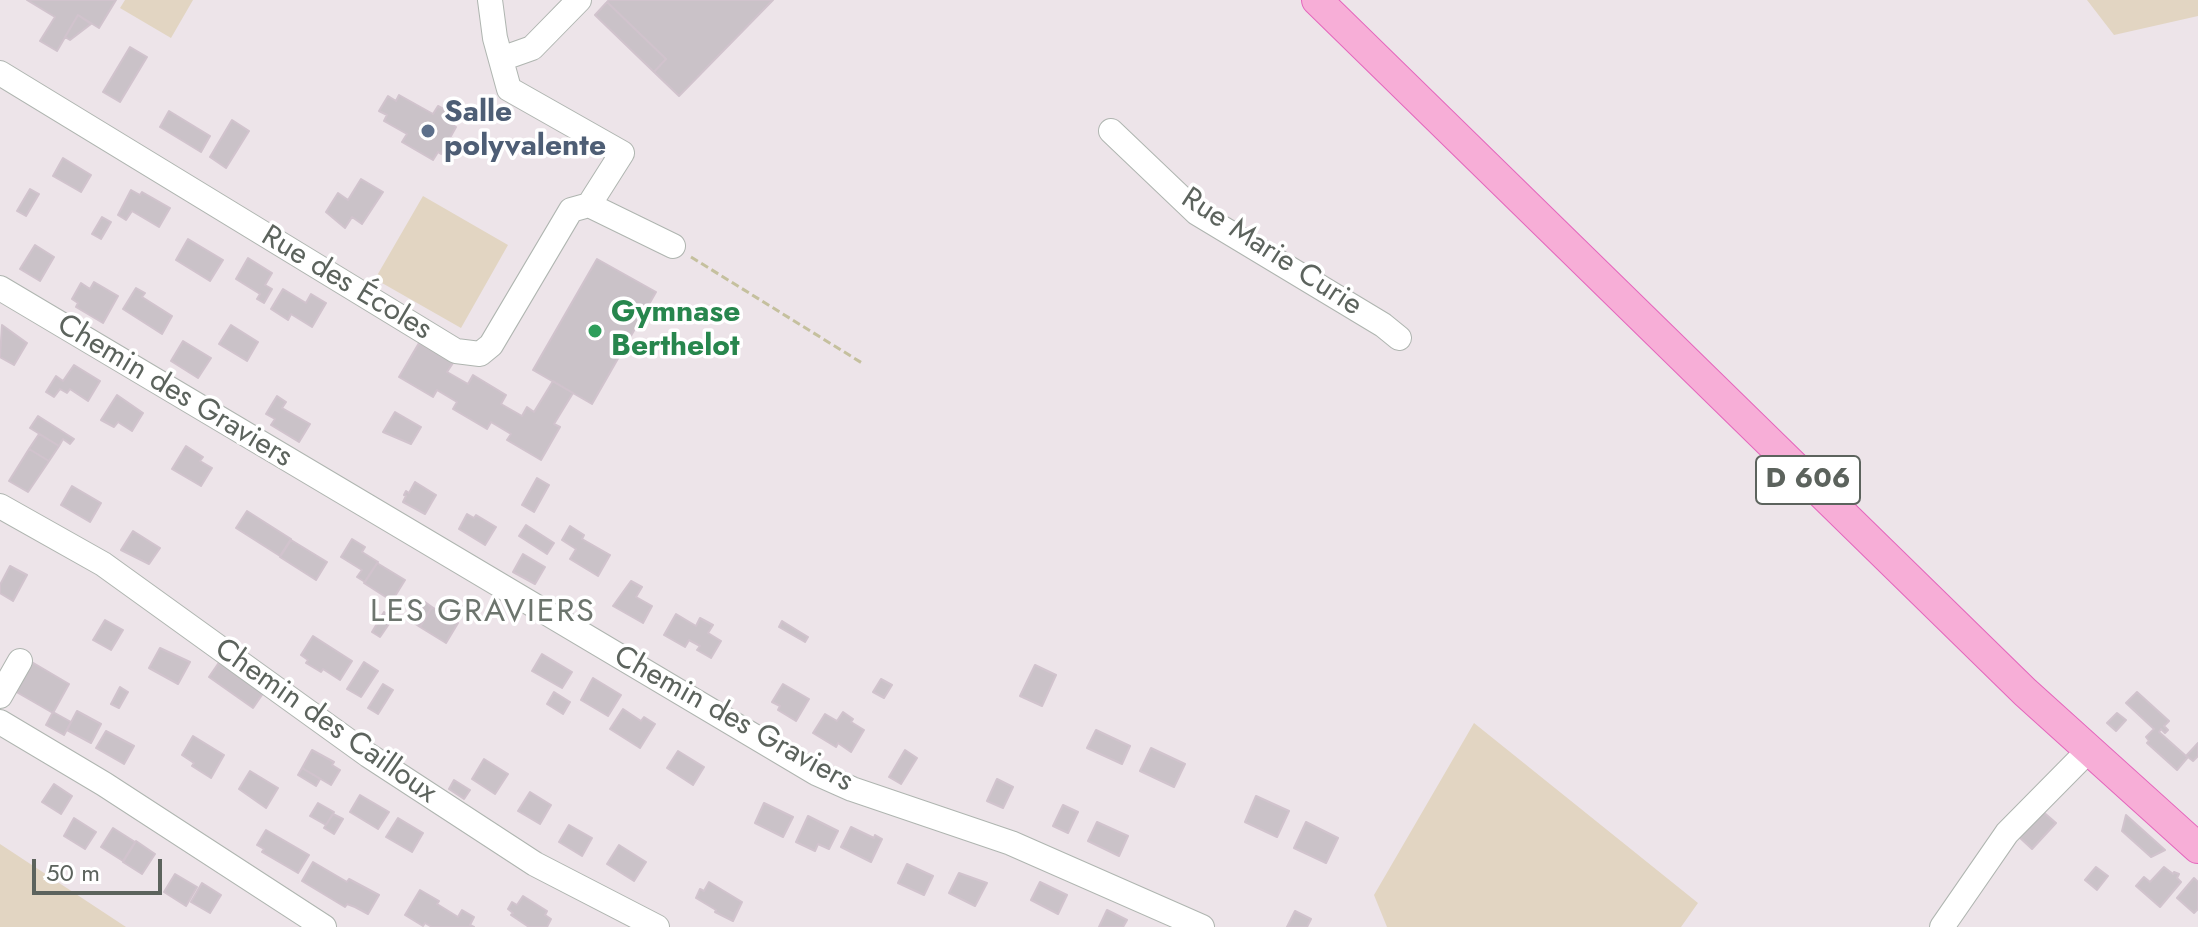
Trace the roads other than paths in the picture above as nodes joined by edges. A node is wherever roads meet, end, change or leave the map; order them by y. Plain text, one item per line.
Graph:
1 (490, 0) edge
2 (579, 0) edge
3 (1317, 0) edge
4 (501, 59) junction
5 (0, 73) edge
6 (1111, 131) dead end
7 (589, 205) junction
8 (673, 246) road end
9 (0, 288) edge
10 (1399, 338) dead end
11 (0, 506) edge
12 (20, 661) dead end
13 (0, 696) edge
14 (0, 722) edge
15 (2089, 750) junction
16 (2198, 848) edge
17 (1153, 917) edge
18 (324, 927) edge
19 (657, 927) edge
20 (1202, 927) edge
21 (1942, 927) edge

1 - 4 street
2 - 4 street
3 - 15 main road, D 606
4 - 7 street, Rue des Écoles
5 - 7 street, Rue des Écoles
6 - 10 street, Rue Marie Curie
7 - 8 street
9 - 17 street, Chemin des Graviers
11 - 19 street, Chemin des Cailloux
12 - 13 street
14 - 18 street
15 - 16 main road, D 606
15 - 21 street
17 - 20 street, Chemin des Graviers

